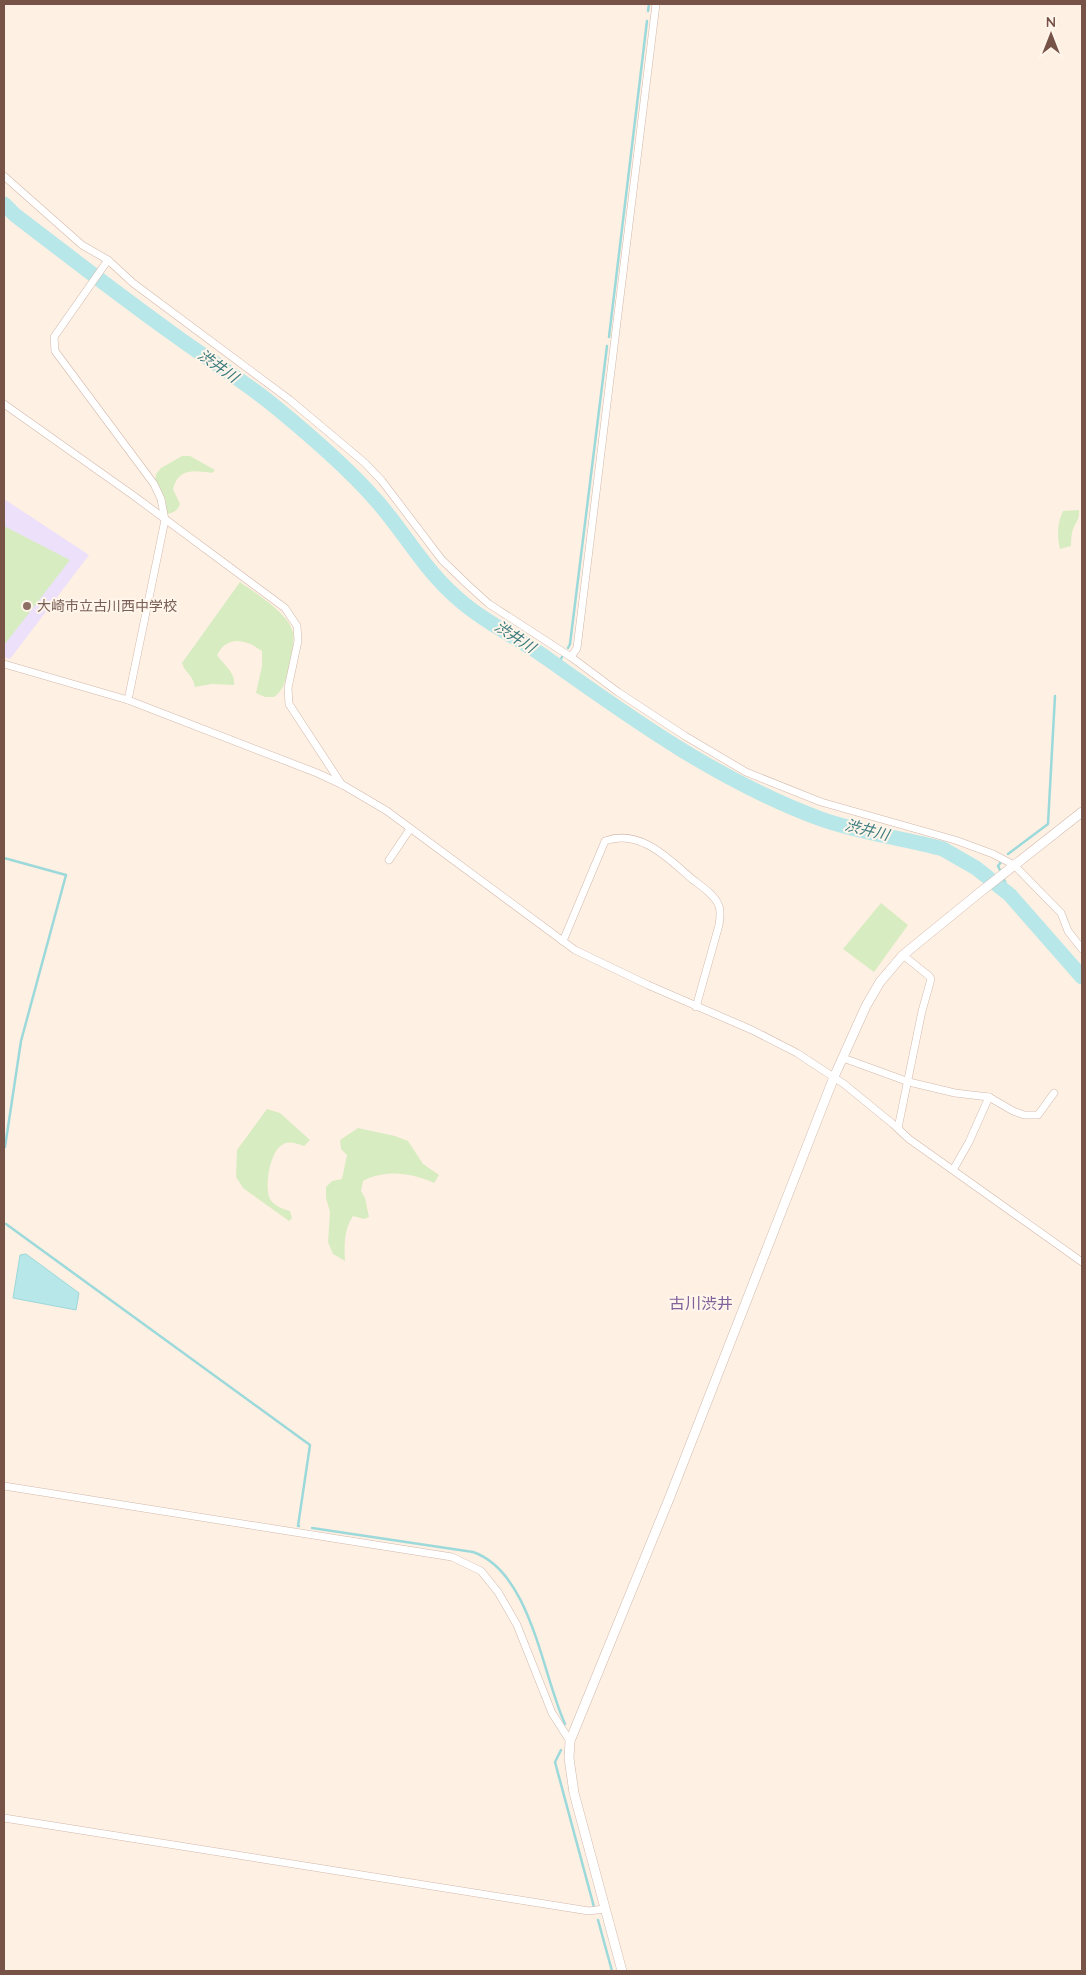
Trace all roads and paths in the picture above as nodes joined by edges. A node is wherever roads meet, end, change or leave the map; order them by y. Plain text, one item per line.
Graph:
1 (656, 4) edge
2 (4, 176) edge
3 (106, 263) junction
4 (4, 404) edge
5 (165, 520) junction
6 (571, 657) junction
7 (4, 664) edge
8 (128, 700) junction
9 (343, 785) junction
10 (1082, 812) edge
11 (410, 829) junction
12 (388, 860) dead end
13 (1012, 867) junction
14 (563, 941) junction
15 (1082, 949) edge
16 (903, 955) junction
17 (696, 1007) junction
18 (843, 1058) junction
19 (834, 1077) junction
20 (907, 1082) junction
21 (1054, 1093) dead end
22 (989, 1097) junction
23 (898, 1128) junction
24 (953, 1170) junction
25 (1082, 1262) edge
26 (4, 1486) edge
27 (570, 1741) junction
28 (4, 1818) edge
29 (604, 1909) junction
30 (622, 1971) edge

1 - 6 street
2 - 3 street
3 - 5 street
3 - 6 street
4 - 5 street
5 - 8 street
5 - 9 street
6 - 13 street
7 - 8 street
8 - 9 street
9 - 11 street
10 - 13 street
11 - 12 street
11 - 14 street
13 - 15 street
13 - 16 street
14 - 17 street
14 - 17 street
16 - 18 street
16 - 20 street
17 - 19 street
18 - 19 street
18 - 20 street
19 - 23 street
19 - 27 street
20 - 22 street
20 - 23 street
21 - 22 street
22 - 24 street
23 - 24 street
24 - 25 street
26 - 27 street
27 - 29 street
28 - 29 street
29 - 30 street

